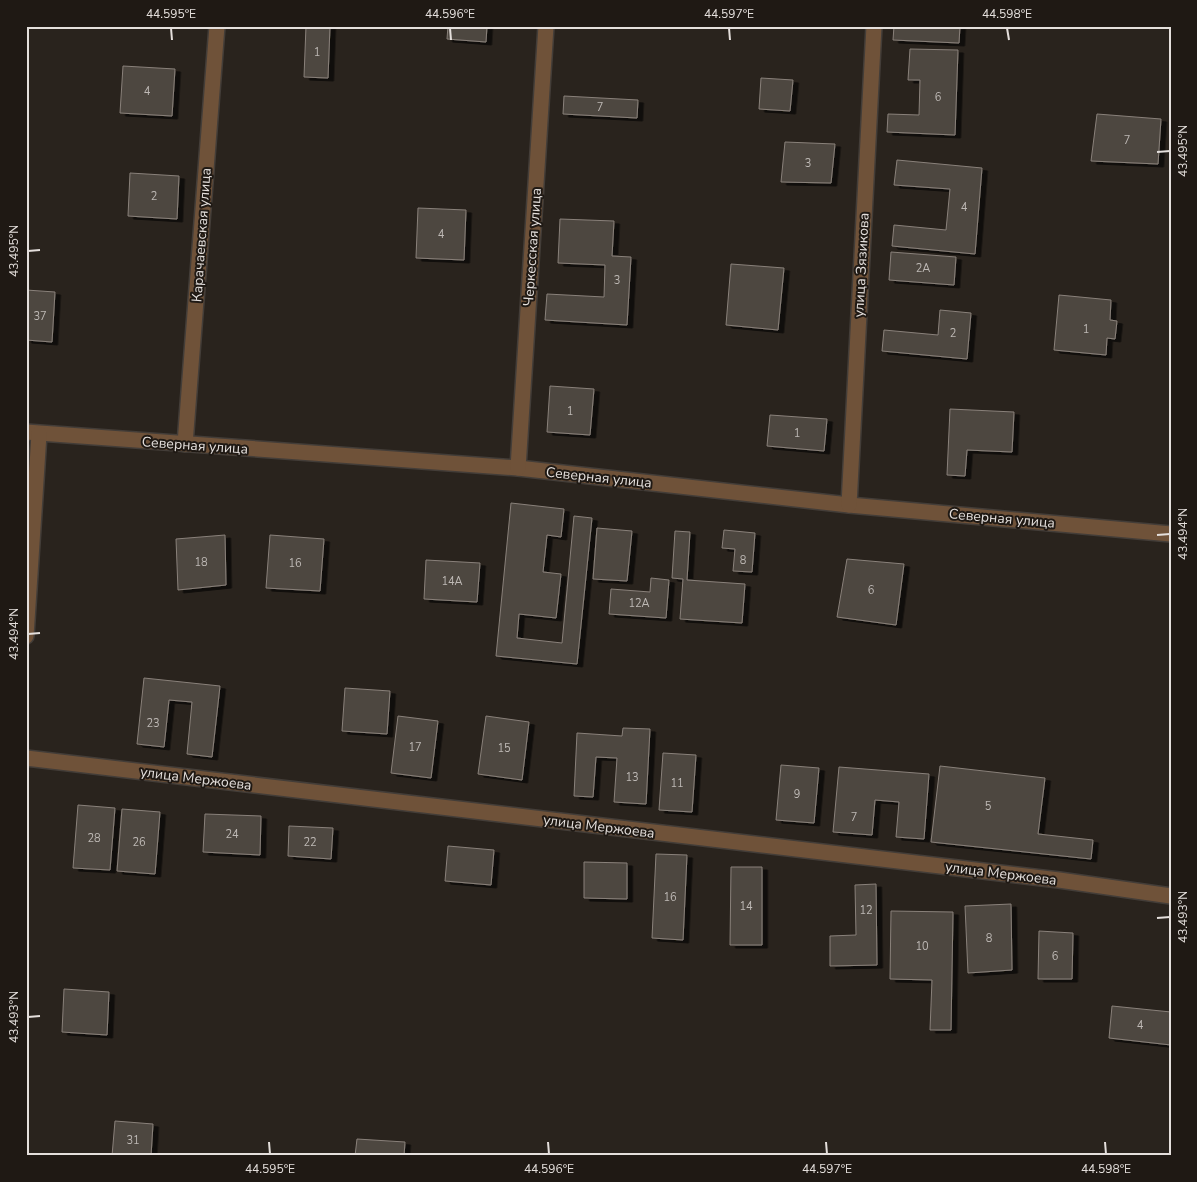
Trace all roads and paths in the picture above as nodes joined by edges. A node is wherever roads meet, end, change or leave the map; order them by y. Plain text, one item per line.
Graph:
1 (217, 26) edge
2 (546, 26) edge
3 (874, 26) edge
4 (32, 433) edge
5 (185, 444) junction
6 (518, 468) junction
7 (849, 504) junction
8 (1171, 534) edge
9 (26, 636) edge
10 (26, 758) edge
11 (1171, 896) edge

1 - 5 street, Карачаевская улица
2 - 6 street, Черкесская улица
3 - 7 street, улица Зязикова
4 - 5 street, Северная улица
4 - 9 street
5 - 6 street, Северная улица
6 - 7 street, Северная улица
7 - 8 street, Северная улица
10 - 11 street, улица Мержоева

